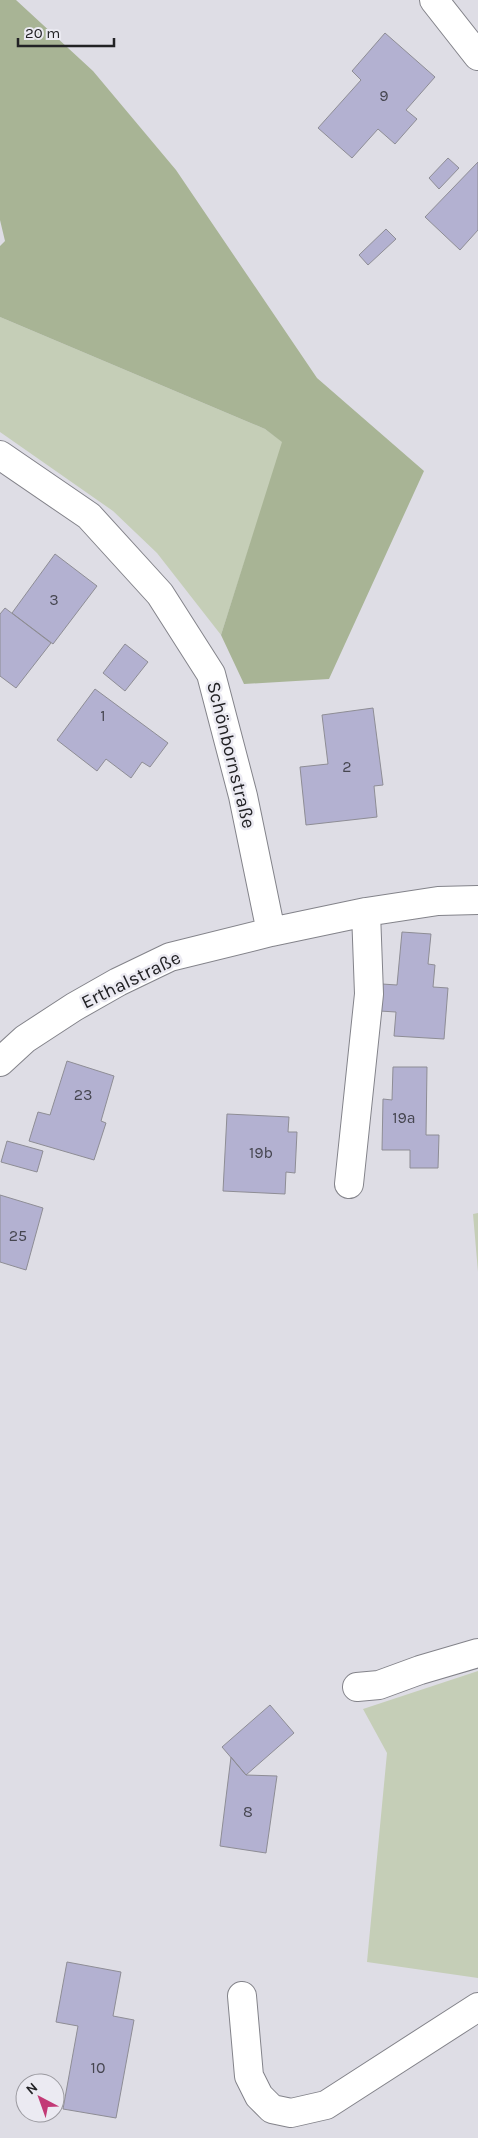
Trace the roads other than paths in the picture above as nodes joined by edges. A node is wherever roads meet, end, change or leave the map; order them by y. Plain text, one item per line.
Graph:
1 (434, 0) edge
2 (478, 56) edge
3 (0, 455) edge
4 (478, 900) edge
5 (366, 912) junction
6 (271, 932) junction
7 (0, 1062) edge
8 (349, 1184) dead end
9 (478, 1653) edge
10 (357, 1687) dead end
11 (242, 1996) dead end
12 (478, 2007) edge

1 - 2 street
3 - 6 street, Schönbornstraße
4 - 5 street, Erthalstraße
5 - 6 street, Erthalstraße
5 - 8 street
6 - 7 street, Erthalstraße
9 - 10 street
11 - 12 street

